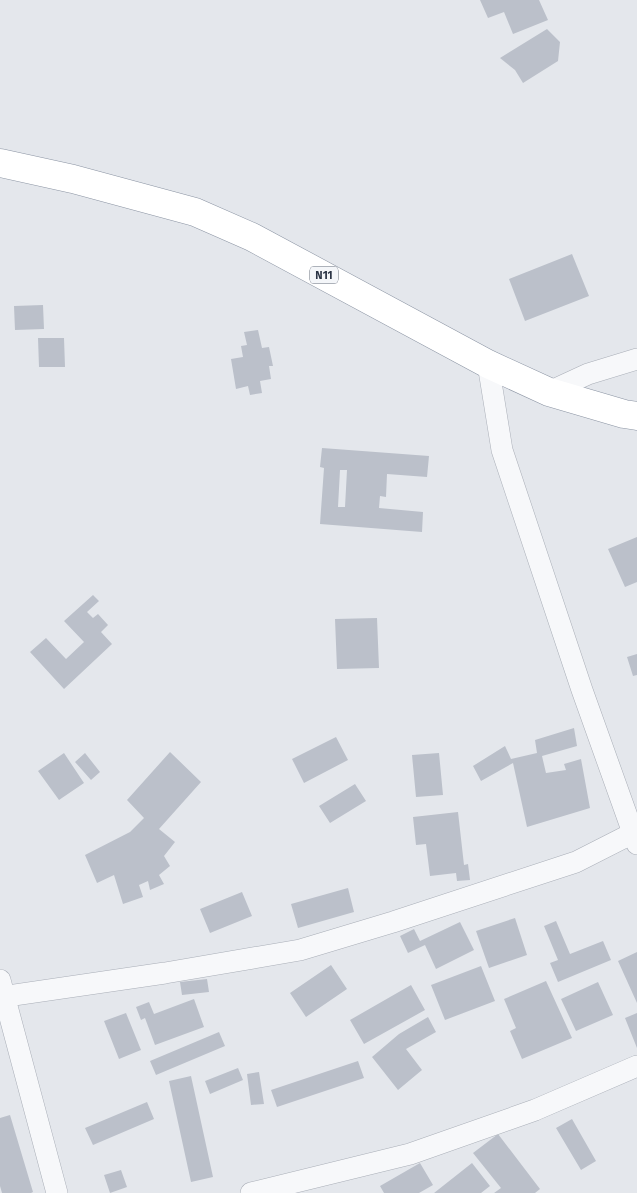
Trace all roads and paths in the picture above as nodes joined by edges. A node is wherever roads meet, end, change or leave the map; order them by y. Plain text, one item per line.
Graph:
1 (0, 163) edge
2 (637, 359) edge
3 (488, 364) junction
4 (549, 392) junction
5 (637, 416) edge
6 (636, 836) edge
7 (2, 991) edge
8 (637, 1066) edge
9 (57, 1193) edge
10 (251, 1193) edge

1 - 3 highway, N11
2 - 4 street
3 - 4 highway, N11
3 - 6 street
4 - 5 highway, N11
6 - 7 street
7 - 9 street
8 - 10 street

